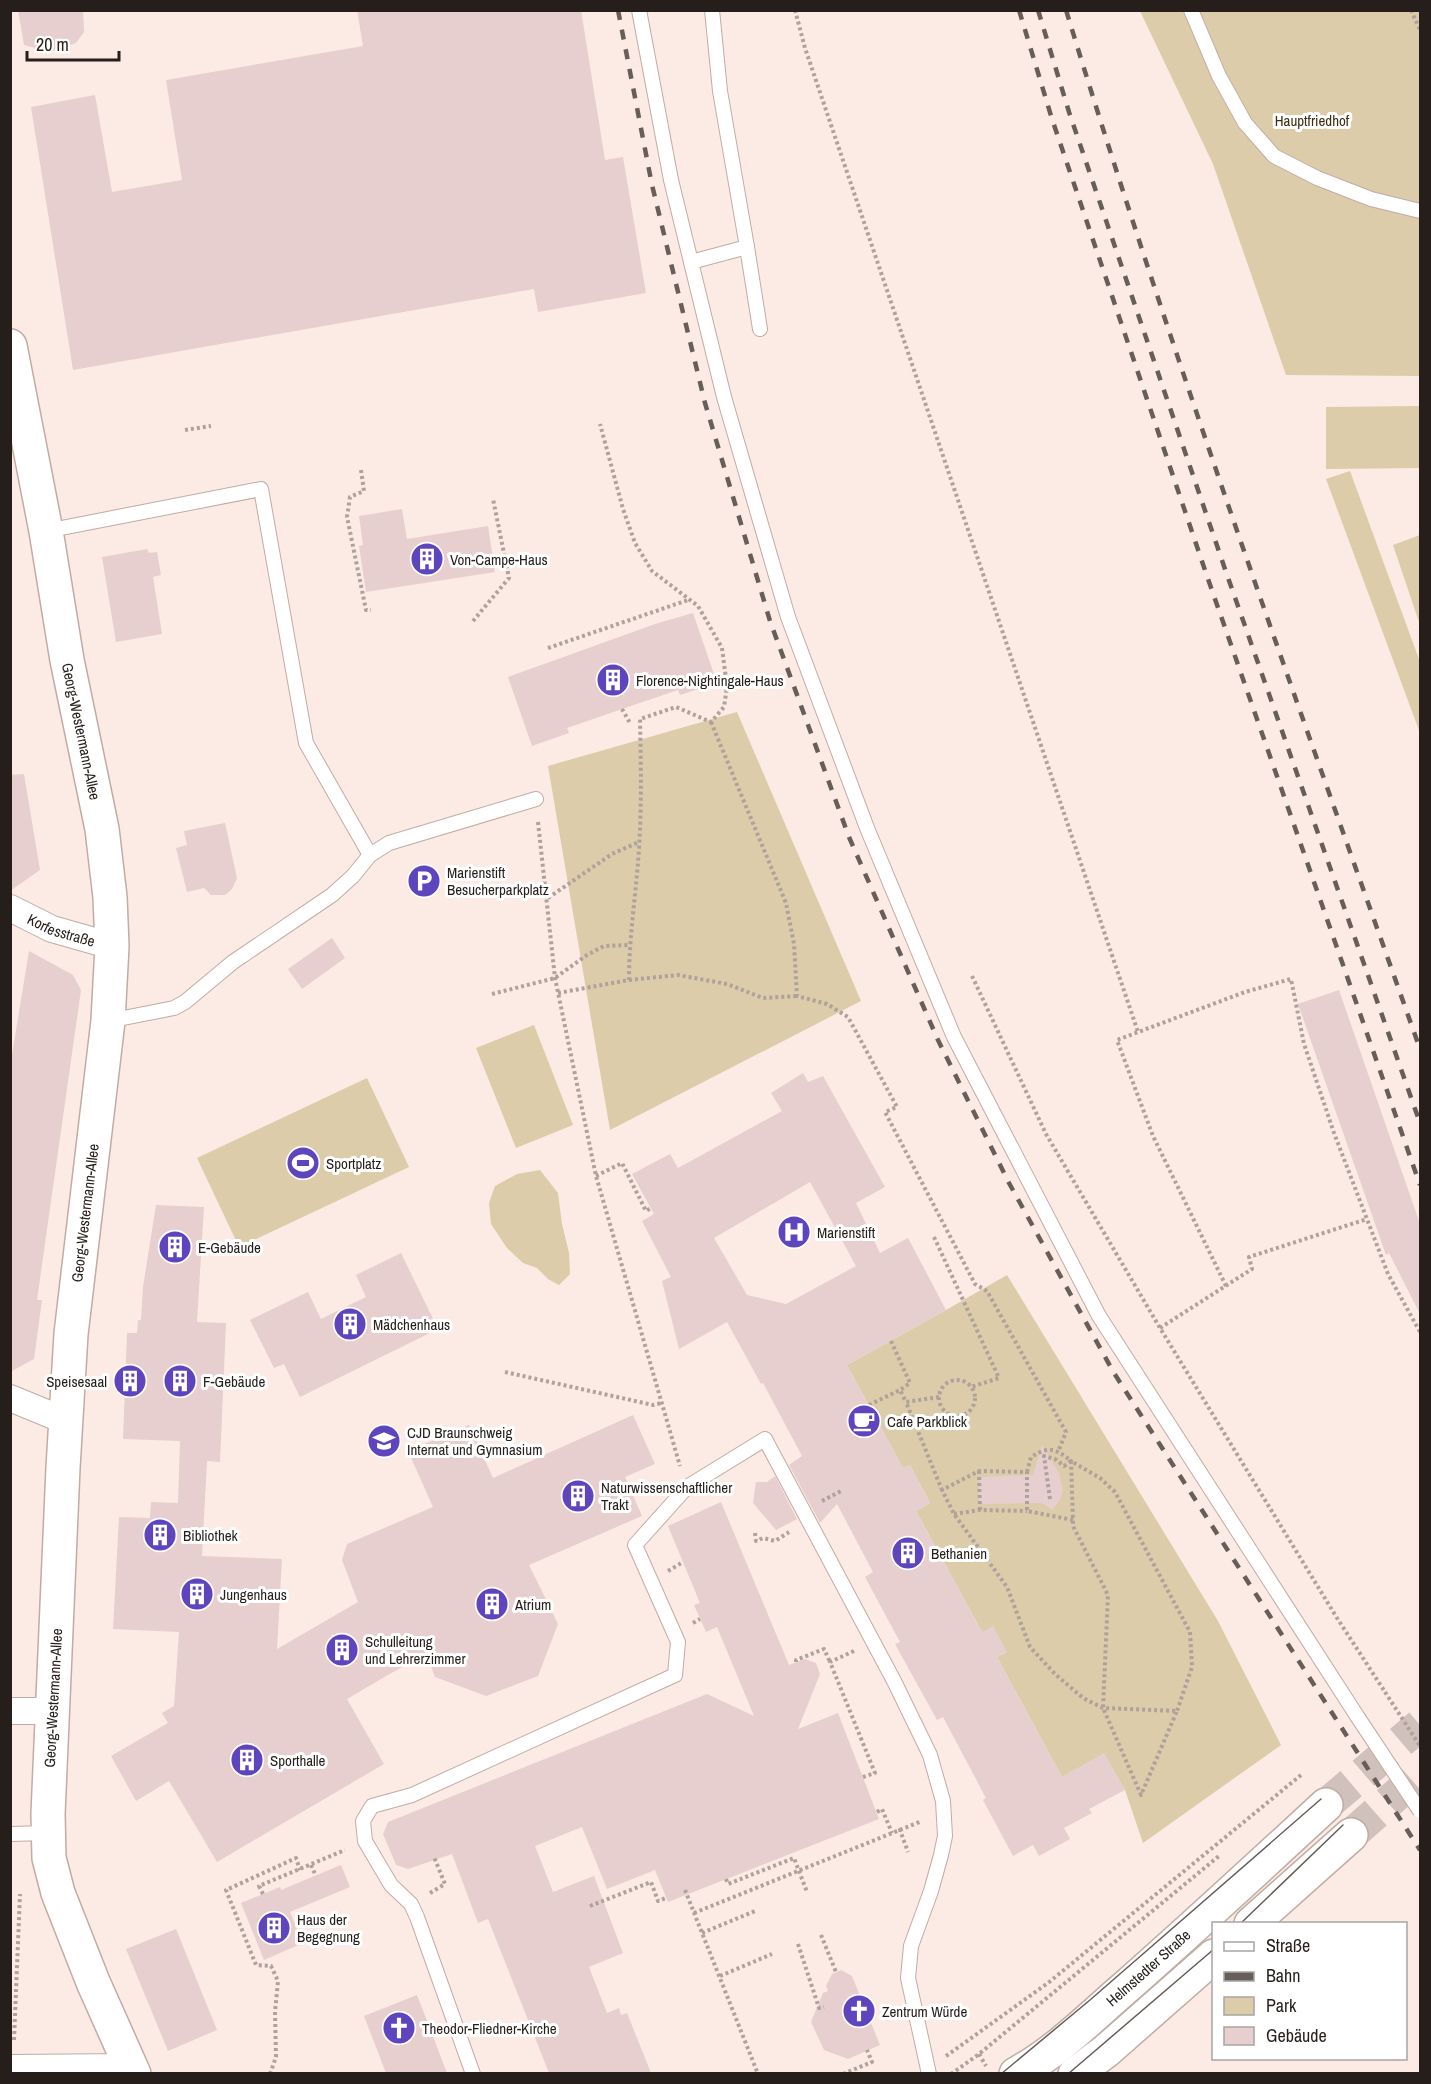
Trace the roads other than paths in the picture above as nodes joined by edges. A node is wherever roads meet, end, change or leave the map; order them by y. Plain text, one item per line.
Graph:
1 (639, 10) edge
2 (712, 10) edge
3 (1191, 10) edge
4 (1420, 211) edge
5 (747, 247) junction
6 (691, 262) junction
7 (760, 329) dead end
8 (10, 346) edge
9 (46, 531) junction
10 (536, 799) road end
11 (369, 855) junction
12 (10, 908) edge
13 (112, 946) junction
14 (108, 1021) junction
15 (10, 1398) edge
16 (66, 1421) junction
17 (10, 1711) edge
18 (52, 1711) junction
19 (1326, 1805) tunnel mouth
20 (1420, 1811) edge
21 (48, 1833) junction
22 (10, 1834) edge
23 (1351, 1834) tunnel mouth
24 (1252, 1922) edge
25 (1212, 1958) edge
26 (10, 2068) edge
27 (132, 2070) edge
28 (1034, 2072) edge
29 (473, 2073) edge
30 (929, 2073) edge
31 (1074, 2073) edge

1 - 6 lane
2 - 5 lane
3 - 4 lane
5 - 6 lane
5 - 7 lane
6 - 20 lane, bridge
8 - 9 street, Georg-Westermann-Allee
9 - 11 lane
9 - 13 street, Georg-Westermann-Allee
10 - 11 lane
11 - 14 lane
12 - 13 street, Korfesstraße
13 - 14 street, Georg-Westermann-Allee
14 - 16 street, Georg-Westermann-Allee
15 - 16 street
16 - 18 street, Georg-Westermann-Allee
17 - 18 street
18 - 21 street, Georg-Westermann-Allee
19 - 28 street, Helmstedter Straße
21 - 22 lane
21 - 27 street, Georg-Westermann-Allee
23 - 24 street
25 - 31 street
26 - 27 street
29 - 30 lane

